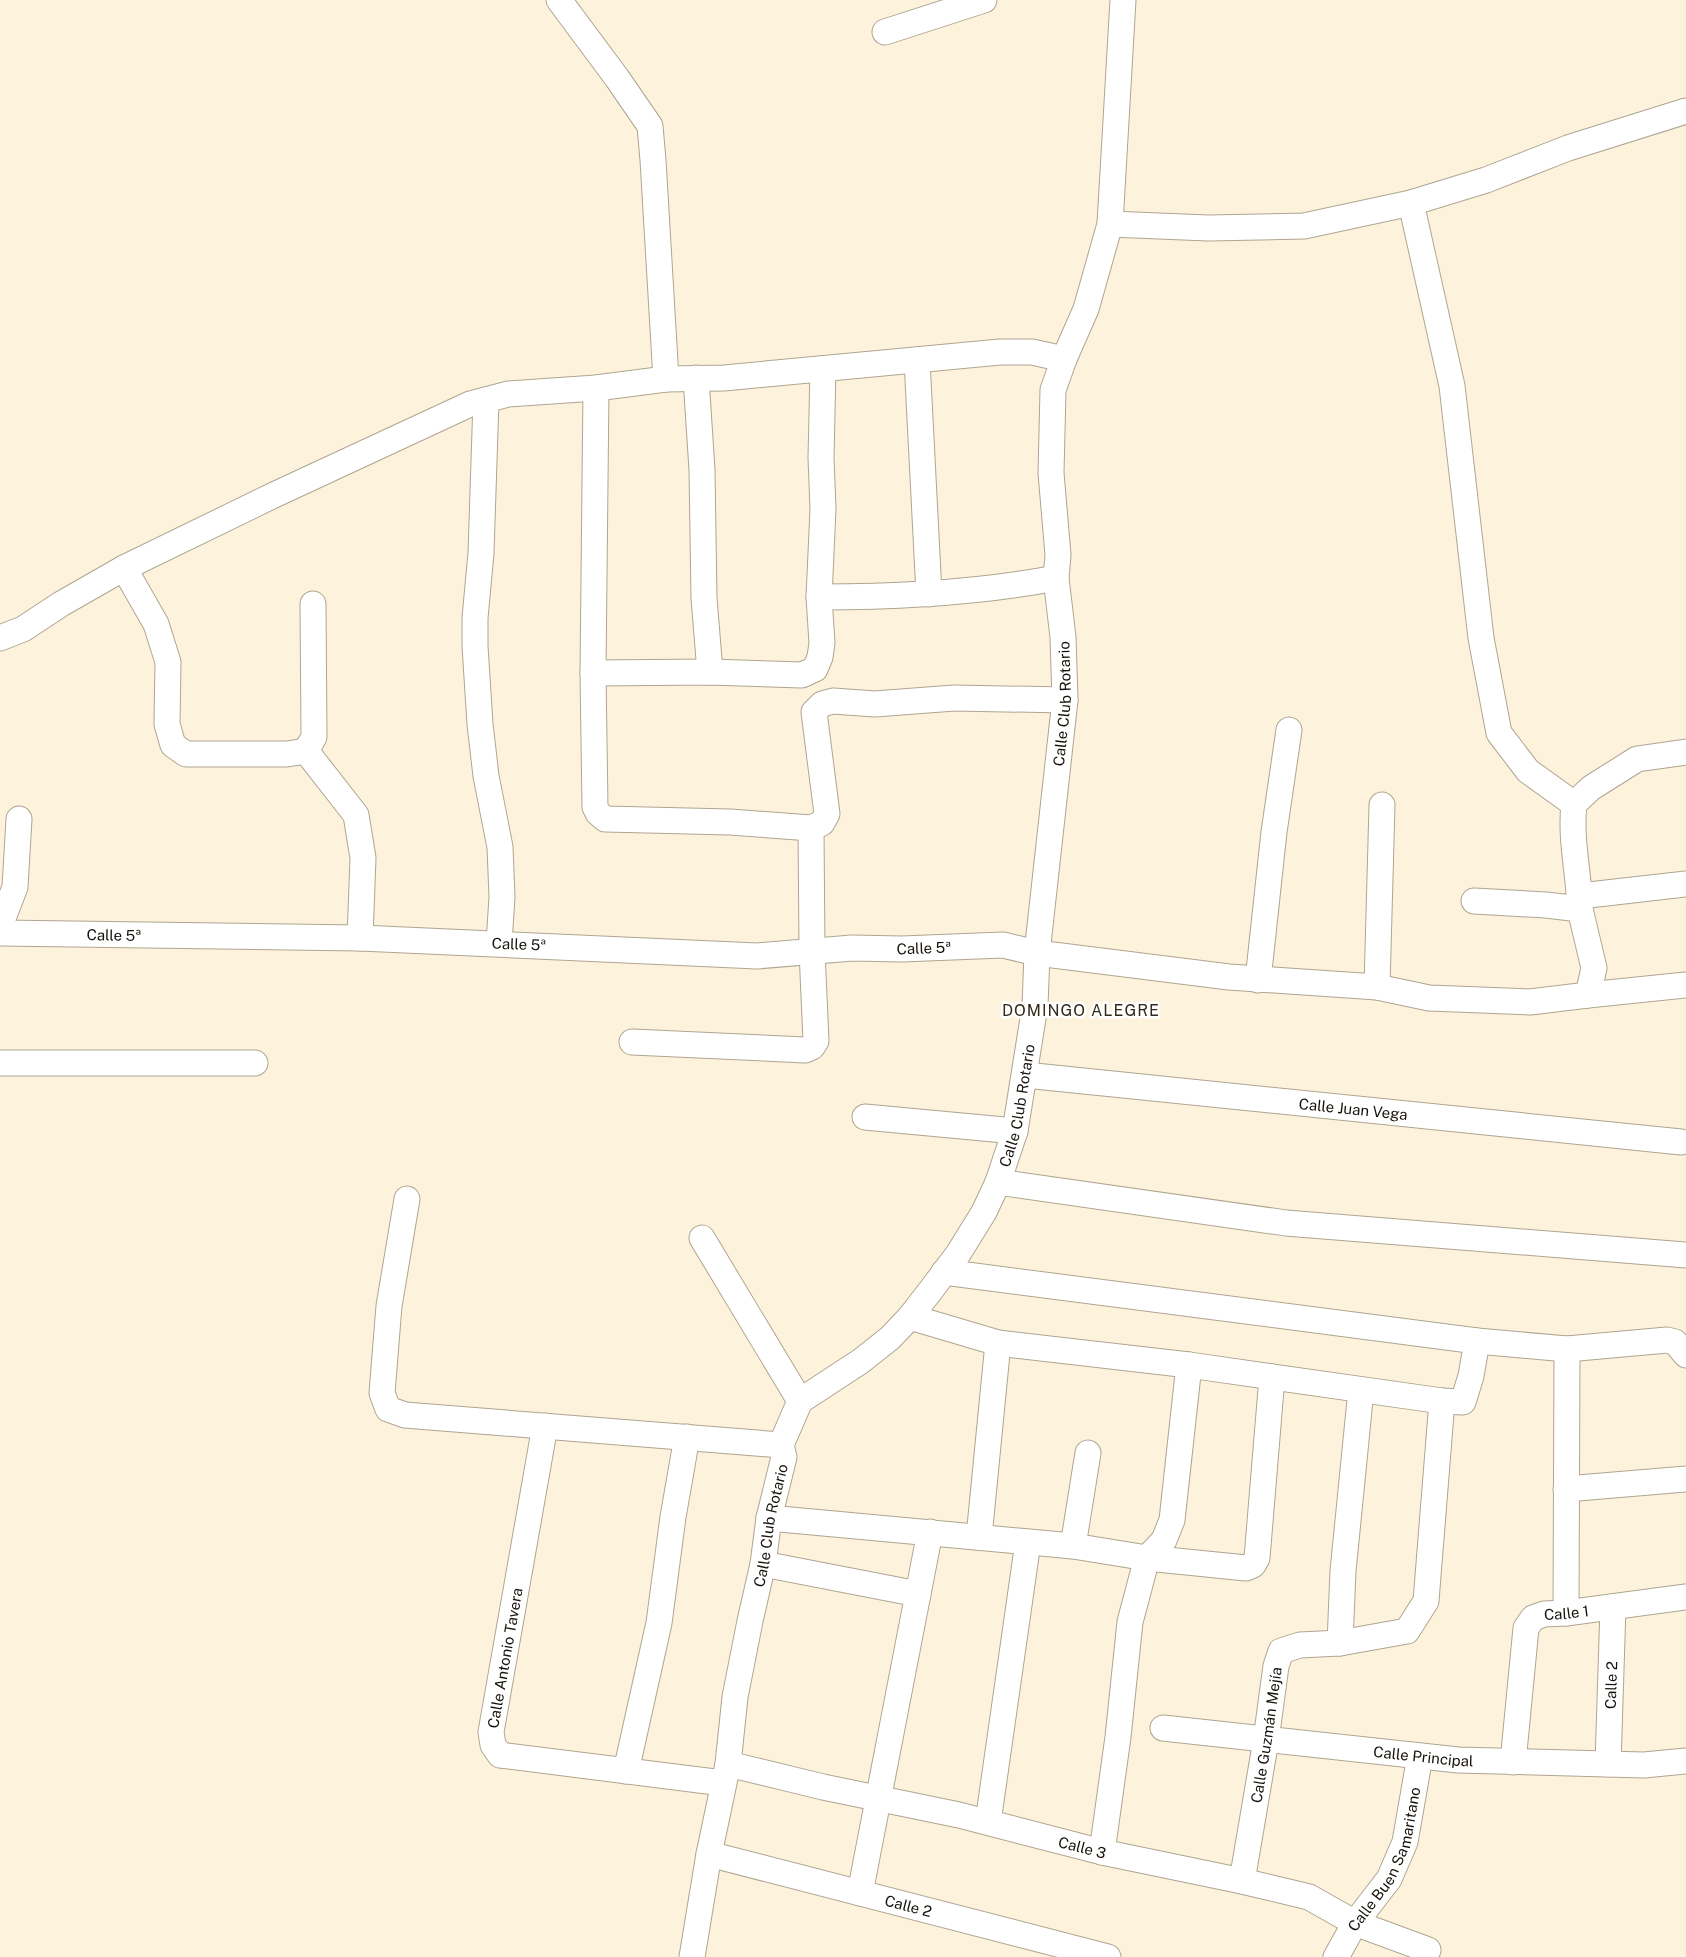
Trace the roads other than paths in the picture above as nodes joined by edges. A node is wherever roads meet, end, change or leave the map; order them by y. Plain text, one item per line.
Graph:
1 (559, 0) edge
2 (984, 0) edge
3 (1123, 0) edge
4 (885, 32) dead end
5 (1686, 112) edge
6 (1411, 203) junction
7 (1110, 224) junction
8 (1064, 359) junction
9 (917, 360) junction
10 (823, 369) junction
11 (666, 378) junction
12 (696, 378) junction
13 (596, 388) junction
14 (486, 400) junction
15 (124, 568) junction
16 (1056, 578) junction
17 (928, 594) junction
18 (819, 597) junction
19 (313, 604) dead end
20 (0, 638) edge
21 (815, 669) junction
22 (710, 672) junction
23 (593, 673) junction
24 (1064, 700) junction
25 (822, 704) junction
26 (1289, 730) dead end
27 (306, 751) junction
28 (1686, 752) edge
29 (1382, 804) dead end
30 (1574, 804) junction
31 (19, 819) dead end
32 (812, 828) junction
33 (1686, 884) edge
34 (1474, 902) dead end
35 (1580, 902) junction
36 (0, 926) edge
37 (0, 933) edge
38 (360, 938) junction
39 (498, 943) junction
40 (812, 951) junction
41 (1037, 953) junction
42 (1258, 980) junction
43 (1686, 985) edge
44 (1377, 987) junction
45 (1588, 995) junction
46 (632, 1042) dead end
47 (0, 1063) edge
48 (255, 1063) dead end
49 (1025, 1075) junction
50 (865, 1117) dead end
51 (1014, 1130) junction
52 (1681, 1142) dead end
53 (998, 1182) junction
54 (407, 1199) dead end
55 (702, 1238) dead end
56 (1686, 1255) edge
57 (944, 1272) junction
58 (910, 1317) junction
59 (1477, 1341) junction
60 (998, 1343) junction
61 (1567, 1349) junction
62 (1686, 1355) edge
63 (1190, 1365) junction
64 (1272, 1377) junction
65 (1361, 1390) junction
66 (800, 1401) junction
67 (1442, 1401) junction
68 (545, 1426) junction
69 (687, 1438) junction
70 (781, 1445) junction
71 (1088, 1453) dead end
72 (1686, 1479) edge
73 (1566, 1489) junction
74 (769, 1518) junction
75 (930, 1532) junction
76 (979, 1537) junction
77 (1028, 1542) junction
78 (1073, 1546) junction
79 (1147, 1558) junction
80 (763, 1564) junction
81 (918, 1594) junction
82 (1686, 1597) edge
83 (1613, 1607) junction
84 (1566, 1613) junction
85 (1340, 1643) junction
86 (1163, 1728) dead end
87 (1266, 1740) junction
88 (1420, 1756) junction
89 (1686, 1761) edge
90 (1513, 1762) junction
91 (1608, 1764) junction
92 (626, 1771) junction
93 (725, 1773) junction
94 (879, 1798) junction
95 (988, 1822) junction
96 (1102, 1852) junction
97 (709, 1854) junction
98 (1242, 1881) junction
99 (860, 1893) junction
100 (1355, 1923) junction
101 (1428, 1950) dead end
102 (692, 1957) edge
103 (1108, 1957) edge
104 (1336, 1957) edge

1 - 11 street
2 - 4 street
3 - 7 street, Calle Club Rotario
5 - 6 street
6 - 7 street
6 - 30 street
7 - 8 street, Calle Club Rotario
8 - 9 street
8 - 16 street, Calle Club Rotario
9 - 10 street
9 - 17 street
10 - 12 street
10 - 18 street
11 - 12 street
11 - 13 street
12 - 22 street
13 - 14 street
13 - 23 street
14 - 15 street
14 - 39 street
15 - 20 street
15 - 27 street
16 - 17 street
16 - 24 street, Calle Club Rotario
17 - 18 street
18 - 21 street
19 - 27 street
21 - 22 street
21 - 25 street
22 - 23 street
23 - 32 street
24 - 25 street
24 - 41 street, Calle Club Rotario
25 - 32 street
26 - 42 street
27 - 38 street
28 - 30 street
29 - 44 street
30 - 35 street
31 - 36 street
32 - 40 street
33 - 35 street
34 - 35 street
35 - 45 street
37 - 38 street, Calle 5ª
38 - 39 street, Calle 5ª
39 - 40 street, Calle 5ª
40 - 41 street, Calle 5ª
40 - 46 street
41 - 42 street, Calle 5ª
41 - 49 street, Calle Club Rotario
42 - 44 street, Calle 5ª
43 - 45 street, Calle 5ª
44 - 45 street, Calle 5ª
47 - 48 street
49 - 51 street, Calle Club Rotario
49 - 52 street, Calle Juan Vega
50 - 51 street
51 - 53 street, Calle Club Rotario
53 - 56 street
53 - 57 street, Calle Club Rotario
54 - 68 street
55 - 66 street
57 - 58 street, Calle Club Rotario
57 - 59 street
58 - 60 street
58 - 66 street, Calle Club Rotario
59 - 61 street
59 - 67 street
60 - 63 street
60 - 76 street
61 - 62 street
61 - 73 street
63 - 64 street
63 - 79 street
64 - 65 street
64 - 79 street
65 - 67 street
65 - 85 street
66 - 70 street, Calle Club Rotario
67 - 85 street
68 - 69 street
68 - 92 street, Calle Antonio Tavera
69 - 70 street
69 - 92 street
70 - 74 street, Calle Club Rotario
71 - 78 street
72 - 73 street
73 - 84 street
74 - 75 street
74 - 80 street, Calle Club Rotario
75 - 76 street
75 - 81 street
76 - 77 street
77 - 78 street
77 - 95 street
78 - 79 street
79 - 96 street
80 - 81 street
80 - 93 street, Calle Club Rotario
81 - 94 street
82 - 83 street, Calle 1
83 - 84 street, Calle 1
83 - 91 street, Calle 2
84 - 90 street, Calle 1
85 - 87 street, Calle Guzmán Mejía
86 - 87 street, Calle Principal
87 - 88 street, Calle Principal
87 - 98 street, Calle Guzmán Mejía
88 - 90 street, Calle Principal
88 - 100 street, Calle Buen Samaritano
89 - 91 street, Calle Principal
90 - 91 street, Calle Principal
92 - 93 street, Calle Antonio Tavera
93 - 94 street, Calle 3
93 - 97 street, Calle Club Rotario
94 - 95 street, Calle 3
94 - 99 street
95 - 96 street, Calle 3
96 - 98 street, Calle 3
97 - 99 street, Calle 2
97 - 102 street, Calle Club Rotario
98 - 100 street, Calle 3
99 - 103 street, Calle 2
100 - 101 street, Calle 3
100 - 104 street, Calle Buen Samaritano

